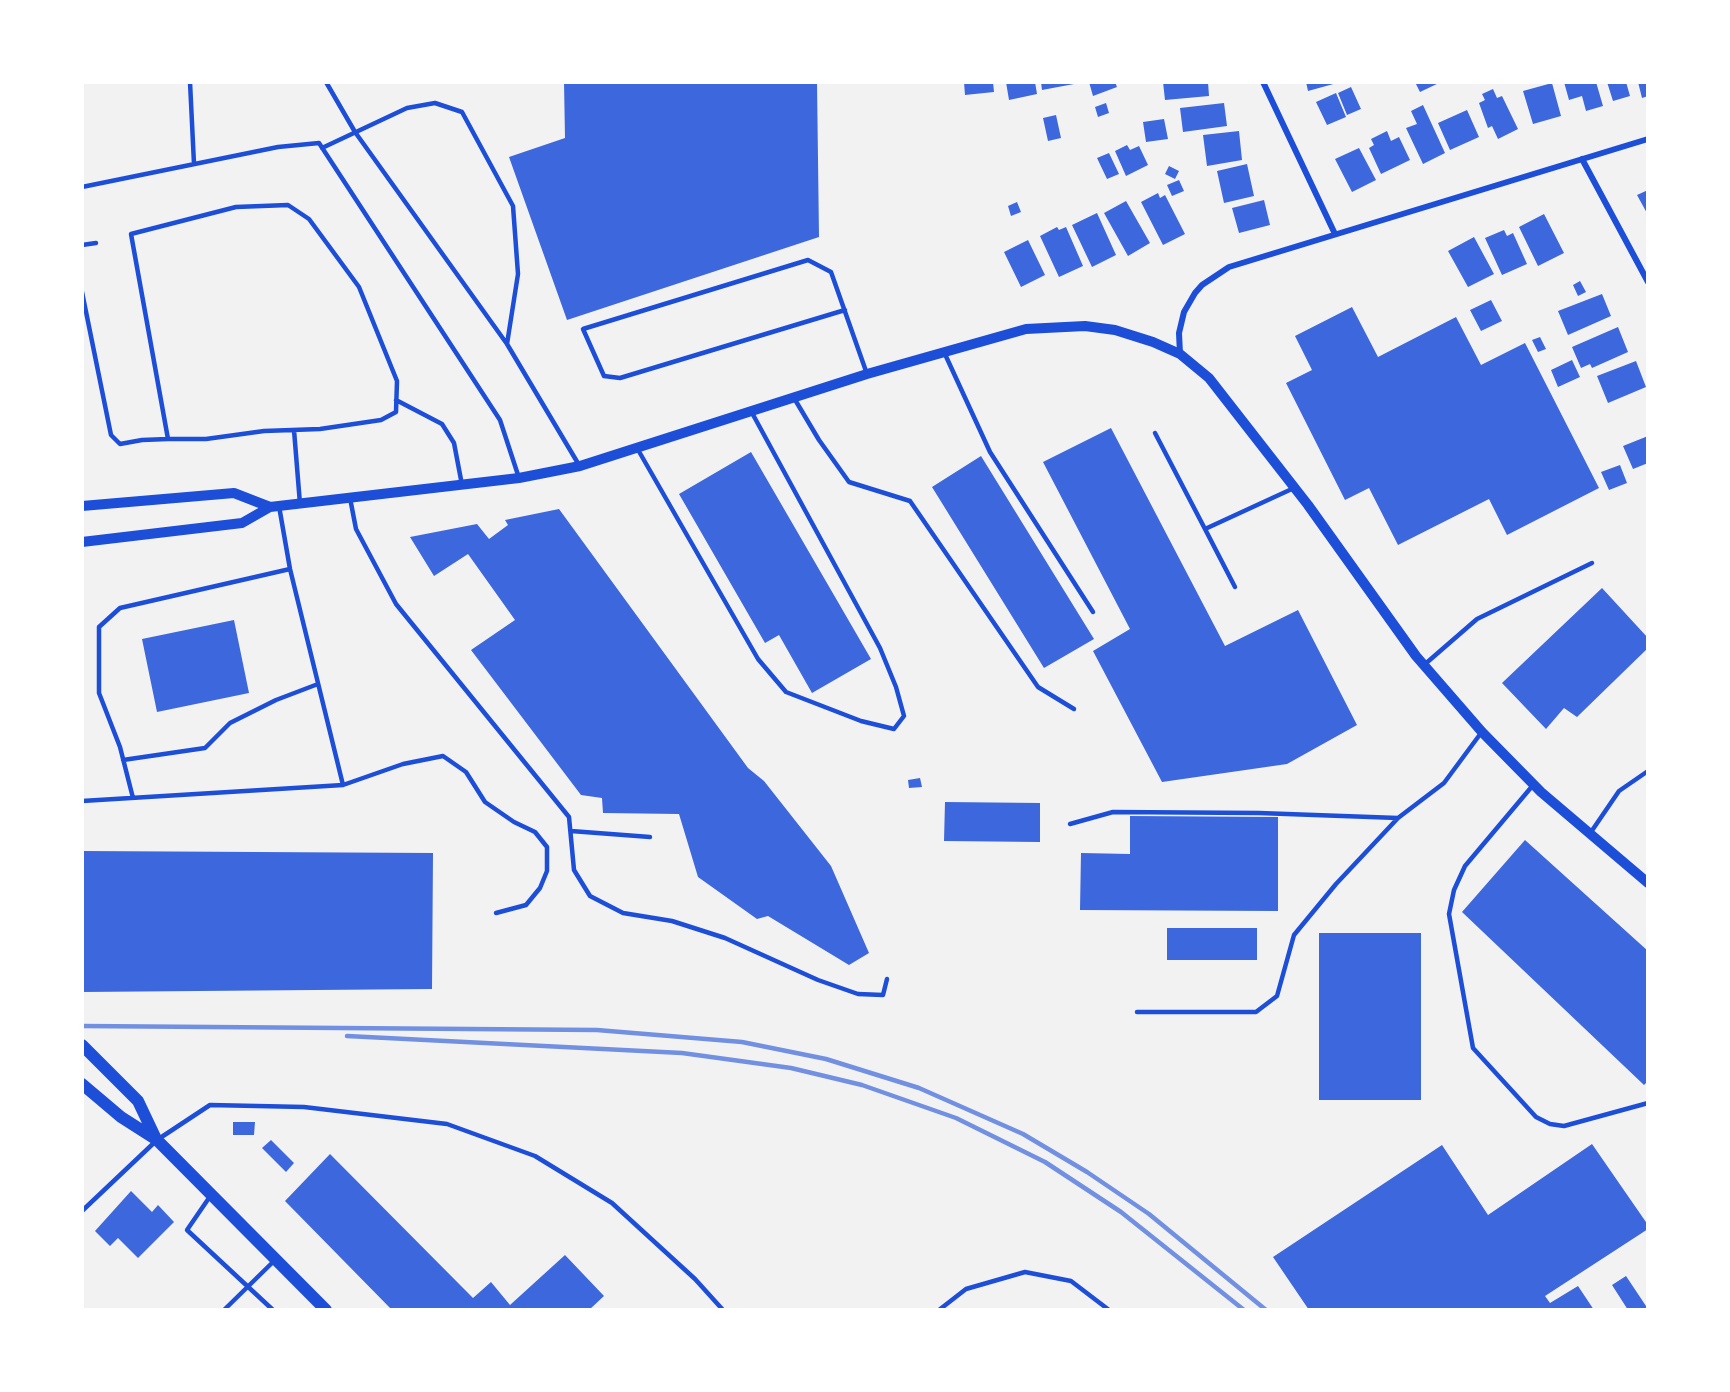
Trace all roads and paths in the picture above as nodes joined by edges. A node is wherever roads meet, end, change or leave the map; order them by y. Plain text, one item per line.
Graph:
1 (190, 82) edge
2 (326, 82) edge
3 (1263, 82) edge
4 (355, 132) junction
5 (1647, 139) edge
6 (322, 148) junction
7 (1582, 159) junction
8 (194, 164) junction
9 (82, 187) edge
10 (1335, 234) junction
11 (96, 243) dead end
12 (82, 245) edge
13 (1647, 282) edge
14 (82, 292) edge
15 (845, 310) junction
16 (507, 344) junction
17 (944, 352) junction
18 (1180, 354) junction
19 (867, 374) junction
20 (794, 398) junction
21 (396, 400) junction
22 (751, 411) junction
23 (294, 430) junction
24 (1155, 433) dead end
25 (168, 439) junction
26 (637, 448) junction
27 (580, 466) junction
28 (519, 478) junction
29 (462, 485) junction
30 (1294, 488) junction
31 (350, 498) junction
32 (300, 504) junction
33 (82, 506) edge
34 (274, 507) junction
35 (1205, 529) junction
36 (82, 542) edge
37 (1592, 563) dead end
38 (290, 569) junction
39 (1235, 587) dead end
40 (1093, 612) dead end
41 (1424, 665) junction
42 (318, 684) junction
43 (1074, 709) dead end
44 (1482, 732) junction
45 (123, 760) junction
46 (1647, 771) edge
47 (1534, 784) junction
48 (343, 785) junction
49 (133, 798) junction
50 (82, 801) edge
51 (1398, 818) junction
52 (1070, 824) dead end
53 (571, 831) junction
54 (1590, 833) junction
55 (650, 837) dead end
56 (1647, 883) edge
57 (496, 913) dead end
58 (888, 980) dead end
59 (1137, 1012) dead end
60 (82, 1045) edge
61 (82, 1084) edge
62 (1647, 1103) edge
63 (157, 1140) junction
64 (212, 1195) junction
65 (82, 1211) edge
66 (276, 1259) junction
67 (247, 1286) junction
68 (224, 1310) edge
69 (273, 1310) edge
70 (326, 1310) edge
71 (723, 1310) edge
72 (939, 1310) edge
73 (1109, 1310) edge

1 - 8 lane
2 - 4 lane
3 - 10 street
4 - 6 lane
4 - 16 lane
4 - 16 lane
5 - 7 street
6 - 8 lane
6 - 28 lane
7 - 10 street
7 - 13 street
8 - 9 lane
10 - 18 street
11 - 12 lane
14 - 25 lane
15 - 15 lane
15 - 19 lane
16 - 27 lane
17 - 18 street
17 - 19 street
17 - 40 lane
18 - 30 street
19 - 20 street
20 - 22 street
20 - 43 lane
21 - 23 lane
21 - 25 lane
21 - 29 lane
22 - 26 street
22 - 26 lane
23 - 25 lane
23 - 32 lane
24 - 35 lane
26 - 27 street
27 - 28 street
28 - 29 street
29 - 31 street
30 - 35 lane
30 - 41 street
31 - 32 street
31 - 53 lane
32 - 34 street
33 - 34 street
34 - 36 street
34 - 38 lane
35 - 39 lane
37 - 41 lane
38 - 42 lane
38 - 45 lane
41 - 44 street
42 - 45 lane
42 - 48 lane
44 - 47 street
44 - 51 lane
45 - 49 lane
46 - 54 lane
47 - 54 street
47 - 62 lane
48 - 49 lane
48 - 57 lane
49 - 50 lane
51 - 52 lane
51 - 59 lane
53 - 55 lane
53 - 58 lane
54 - 56 street
60 - 63 main road
61 - 63 main road
63 - 64 main road
63 - 65 lane
63 - 71 lane
64 - 66 main road
64 - 67 lane
66 - 67 lane
66 - 70 main road
67 - 68 lane
67 - 69 lane
72 - 73 lane

